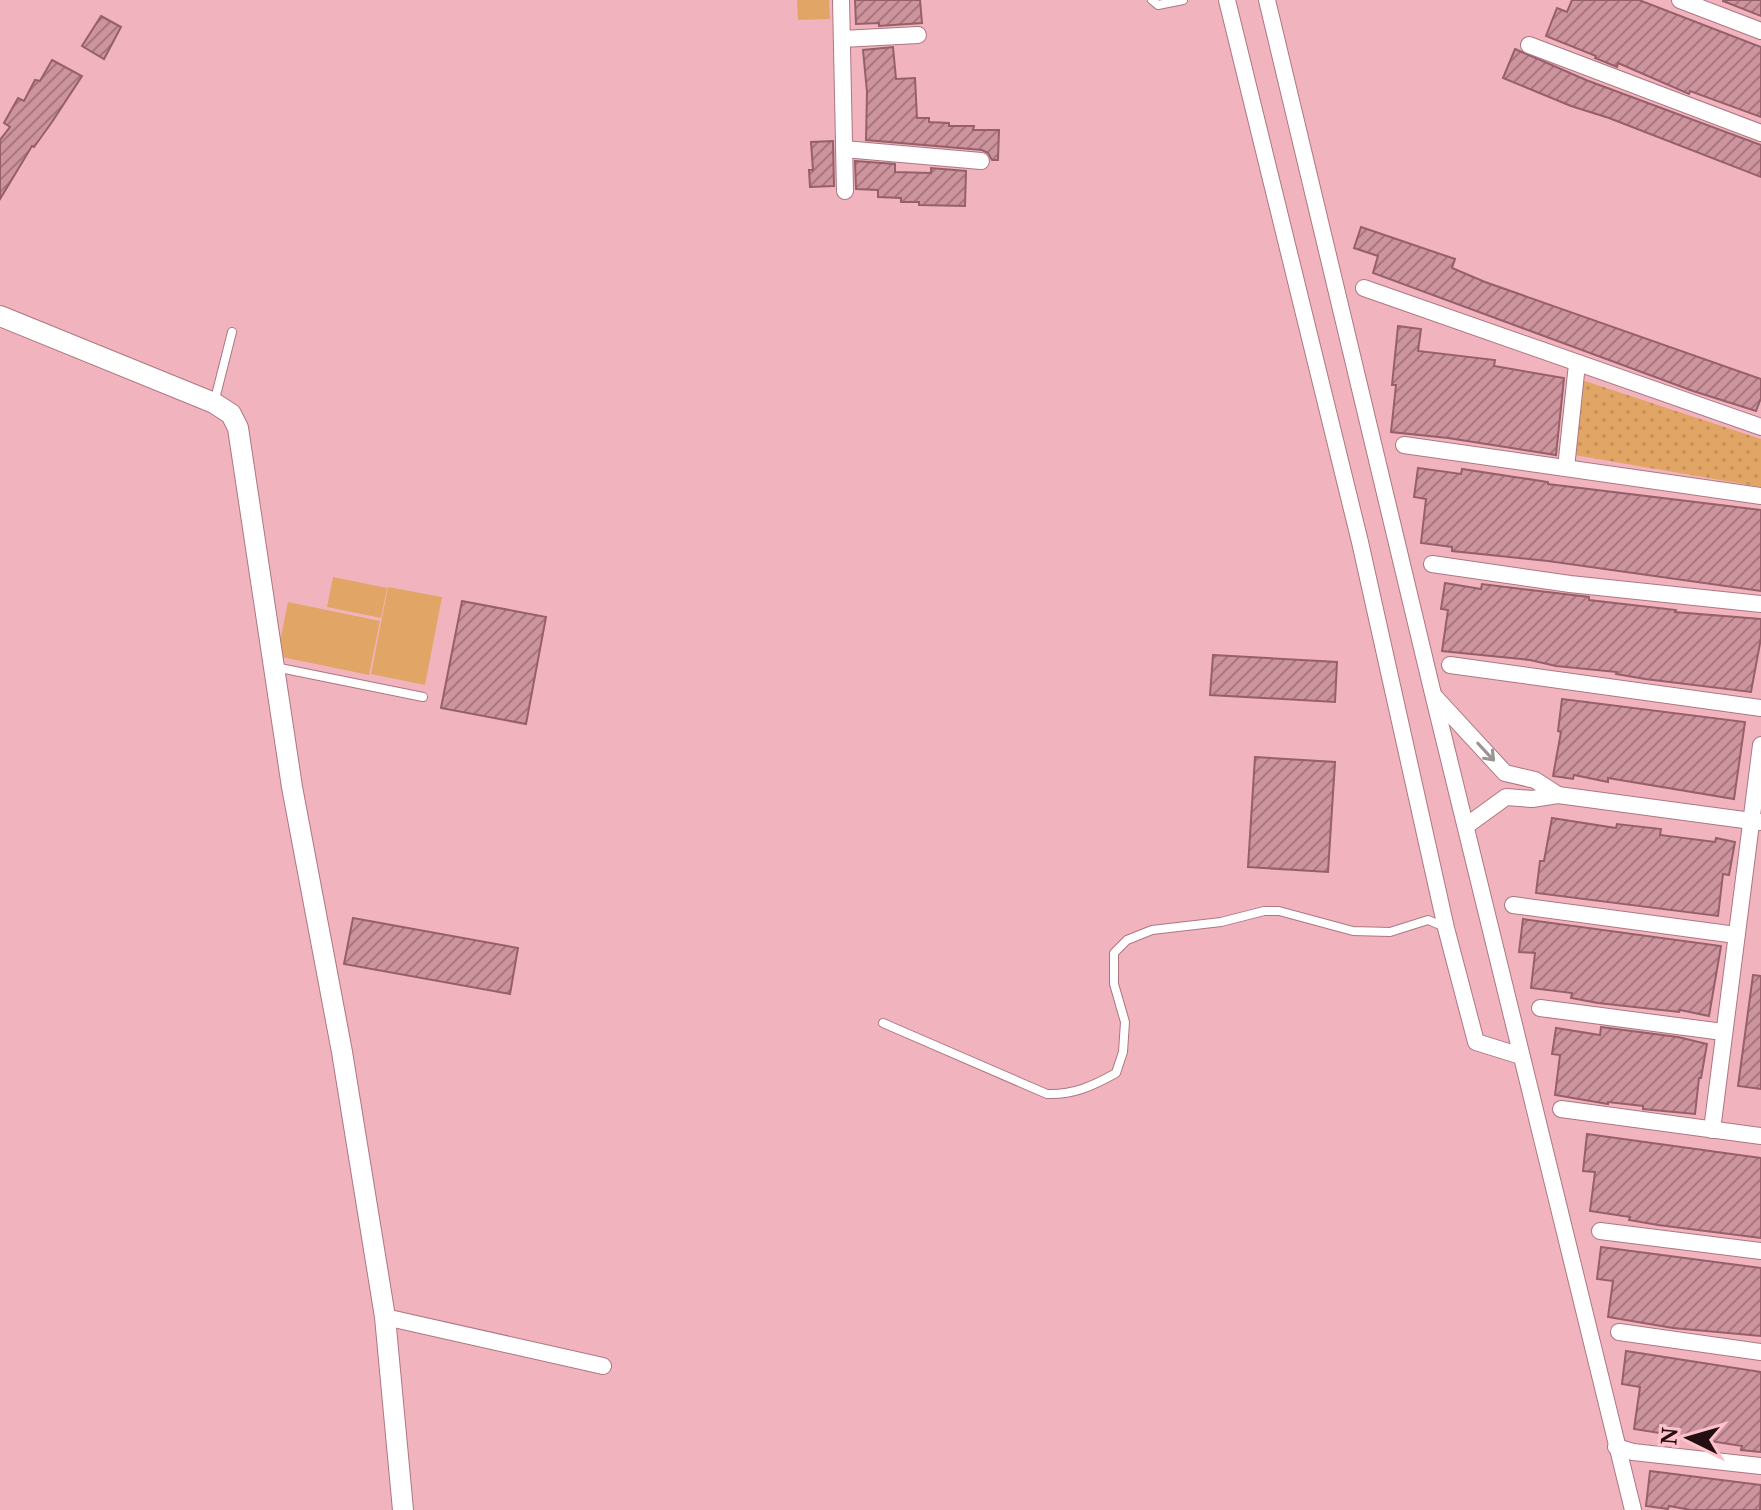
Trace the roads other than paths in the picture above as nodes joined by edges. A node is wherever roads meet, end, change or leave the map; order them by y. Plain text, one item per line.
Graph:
1 (841, 0) edge
2 (1152, 0) edge
3 (1183, 0) edge
4 (1227, 0) edge
5 (1267, 0) edge
6 (1680, 0) edge
7 (1761, 31) edge
8 (918, 35) dead end
9 (842, 39) junction
10 (1529, 45) dead end
11 (1761, 133) edge
12 (844, 149) junction
13 (981, 161) dead end
14 (845, 191) dead end
15 (1364, 288) dead end
16 (0, 316) edge
17 (232, 332) dead end
18 (1577, 364) junction
19 (214, 403) junction
20 (1761, 427) edge
21 (1404, 445) dead end
22 (1566, 468) junction
23 (1761, 496) edge
24 (1432, 564) dead end
25 (1761, 604) edge
26 (1450, 665) dead end
27 (274, 666) junction
28 (1433, 694) junction
29 (423, 697) dead end
30 (1761, 708) edge
31 (1761, 745) edge
32 (1558, 795) junction
33 (1756, 821) edge
34 (1466, 826) junction
35 (1513, 905) dead end
36 (1446, 928) junction
37 (1736, 935) junction
38 (1540, 1008) dead end
39 (883, 1023) dead end
40 (1723, 1032) junction
41 (1521, 1056) junction
42 (1561, 1109) dead end
43 (1712, 1130) junction
44 (1761, 1136) edge
45 (1600, 1231) dead end
46 (1761, 1251) edge
47 (385, 1317) junction
48 (1619, 1332) dead end
49 (1761, 1352) edge
50 (603, 1366) dead end
51 (1616, 1447) junction
52 (1761, 1466) edge
53 (403, 1510) edge
54 (1633, 1510) edge

1 - 9 street
2 - 3 lane
4 - 36 street
5 - 28 street
6 - 7 street
8 - 9 street
9 - 12 street
10 - 11 street
12 - 13 street
12 - 14 street
15 - 18 street
16 - 19 street
17 - 19 lane
18 - 20 street
18 - 22 street
19 - 27 street
21 - 22 street
22 - 23 street
24 - 25 street
26 - 30 street
27 - 29 lane
27 - 47 street
28 -> 32 street
28 - 34 street
31 - 33 street
32 - 33 street
32 - 34 street
33 - 37 street
34 - 41 street
35 - 37 street
36 - 39 lane
36 - 41 street
37 - 40 street
38 - 40 street
40 - 43 street
41 - 51 street
42 - 43 street
43 - 44 street
45 - 46 street
47 - 50 street
47 - 53 street
48 - 49 street
51 - 52 street
51 - 54 street

